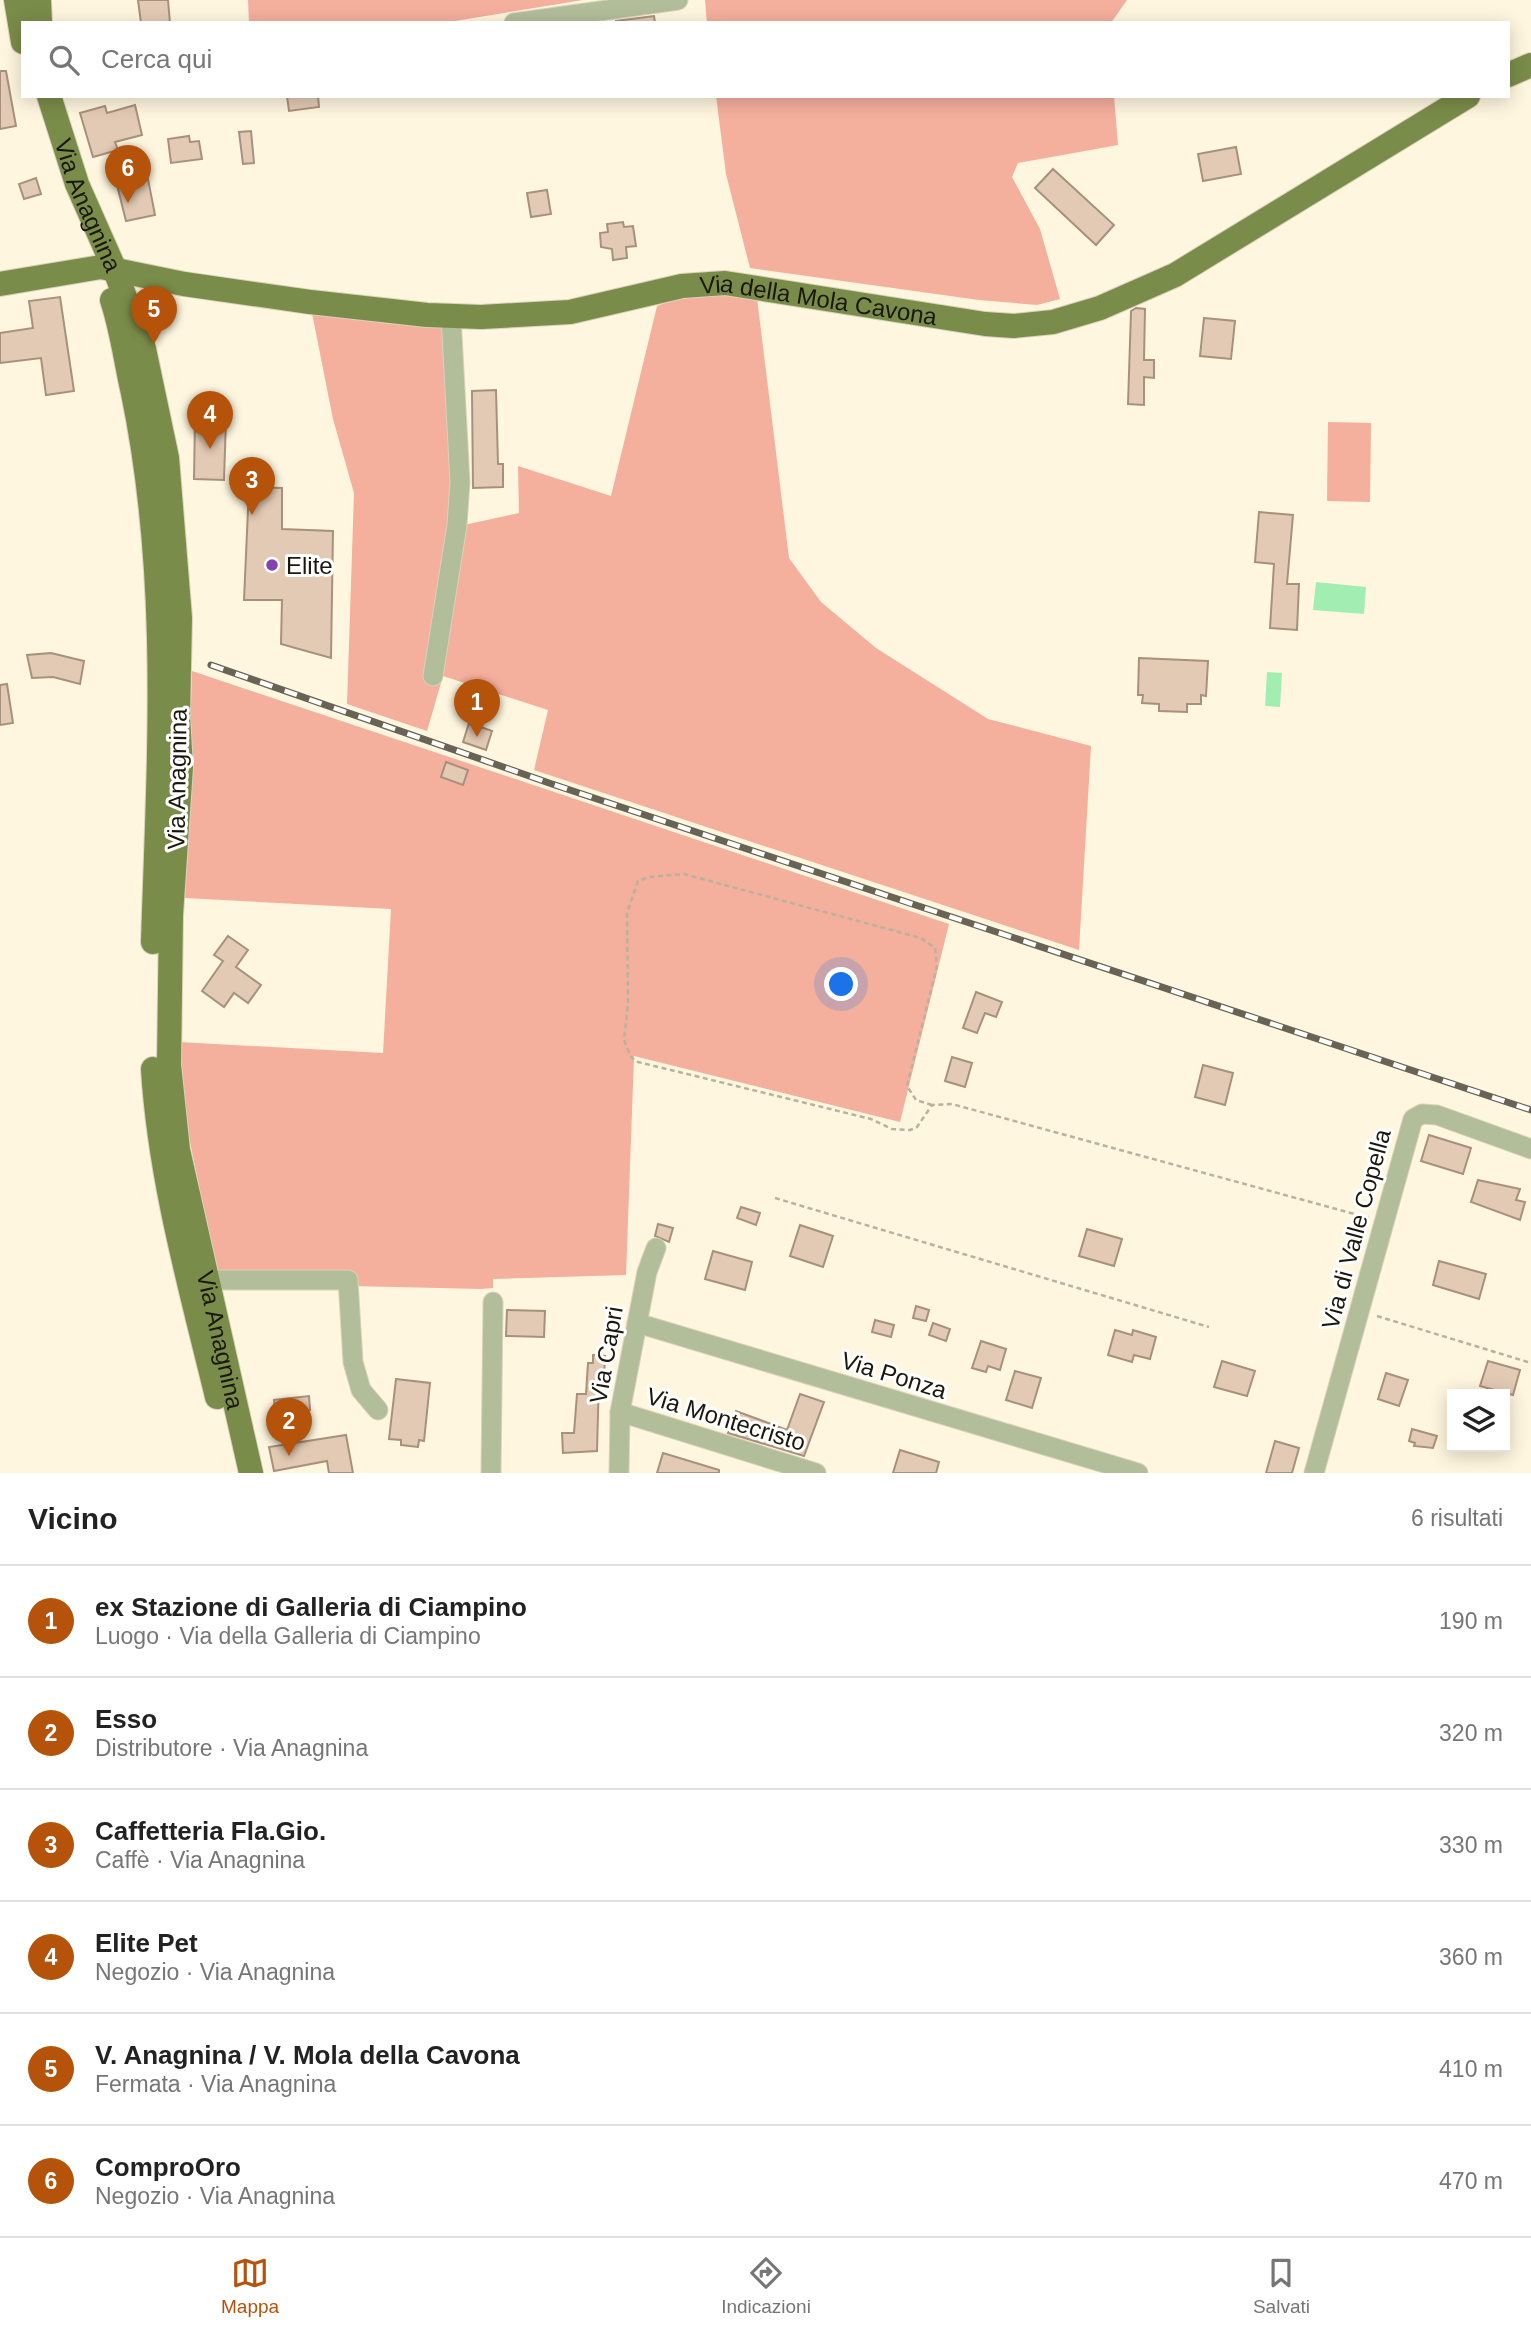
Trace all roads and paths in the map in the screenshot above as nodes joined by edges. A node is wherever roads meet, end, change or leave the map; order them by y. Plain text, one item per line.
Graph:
1 (16, 0) edge
2 (39, 0) edge
3 (678, 0) edge
4 (40, 21) edge
5 (528, 21) edge
6 (21, 30) edge
7 (1531, 65) edge
8 (1510, 74) edge
9 (34, 98) edge
10 (50, 98) edge
11 (1465, 98) edge
12 (108, 269) junction
13 (0, 284) edge
14 (451, 316) junction
15 (164, 535) junction
16 (433, 676) dead end
17 (932, 1105) junction
18 (1531, 1149) edge
19 (775, 1198) dead end
20 (1382, 1222) junction
21 (656, 1248) dead end
22 (206, 1280) junction
23 (493, 1302) dead end
24 (1359, 1310) junction
25 (637, 1323) junction
26 (1209, 1327) dead end
27 (1531, 1363) edge
28 (378, 1410) dead end
29 (620, 1412) junction
30 (234, 1473) edge
31 (251, 1473) edge
32 (491, 1473) edge
33 (619, 1473) edge
34 (816, 1473) edge
35 (1138, 1473) edge
36 (1314, 1473) edge

1 - 6 main road
2 - 4 main road
3 - 5 street
7 - 8 main road
9 - 12 main road, Via Anagnina
10 - 12 main road, Via Anagnina
11 - 14 main road, Via della Mola Cavona
12 - 13 main road
12 - 14 main road, Via della Mola Cavona
12 - 15 main road, Via Anagnina
14 - 16 street
15 - 22 main road, Via Anagnina
15 - 30 main road, Via Anagnina
17 - 17 path
17 - 20 path
18 - 20 street, Via di Valle Copella
19 - 26 path
20 - 24 street, Via di Valle Copella
21 - 25 street, Via Capri
22 - 28 street
22 - 31 main road, Via Anagnina
23 - 32 street
24 - 27 path
24 - 36 street, Via di Valle Copella
25 - 29 street, Via Capri
25 - 35 street, Via Ponza
29 - 33 street, Via Capri
29 - 34 street, Via Montecristo

